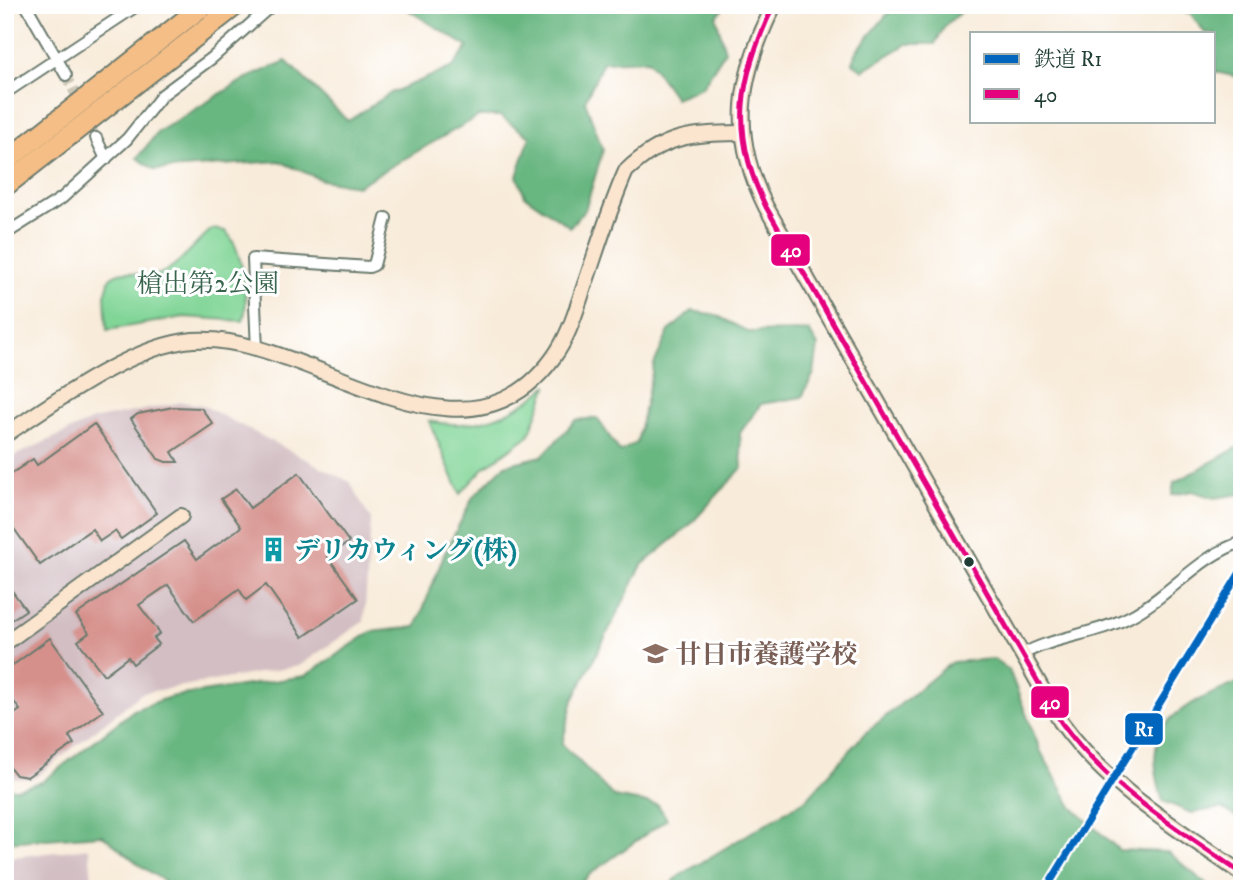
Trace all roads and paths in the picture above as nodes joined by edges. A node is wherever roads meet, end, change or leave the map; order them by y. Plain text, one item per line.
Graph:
1 (26, 5) edge
2 (138, 5) edge
3 (204, 5) edge
4 (236, 5) edge
5 (272, 5) edge
6 (774, 5) edge
7 (57, 56) junction
8 (66, 75) tunnel mouth
9 (5, 93) edge
10 (742, 133) junction
11 (96, 138) tunnel mouth
12 (106, 159) junction
13 (5, 162) edge
14 (5, 186) edge
15 (386, 218) dead end
16 (5, 234) edge
17 (257, 350) junction
18 (5, 435) edge
19 (181, 516) dead end
20 (1242, 542) edge
21 (5, 643) edge
22 (1021, 655) junction
23 (1242, 874) edge

1 - 7 street
2 - 7 street
3 - 13 highway
4 - 14 highway
5 - 12 street
6 - 10 street
7 - 8 street
7 - 9 street
10 - 17 street
10 - 22 street
11 - 12 street
12 - 16 street
15 - 17 street
17 - 18 street
19 - 21 street
20 - 22 street
22 - 23 street

